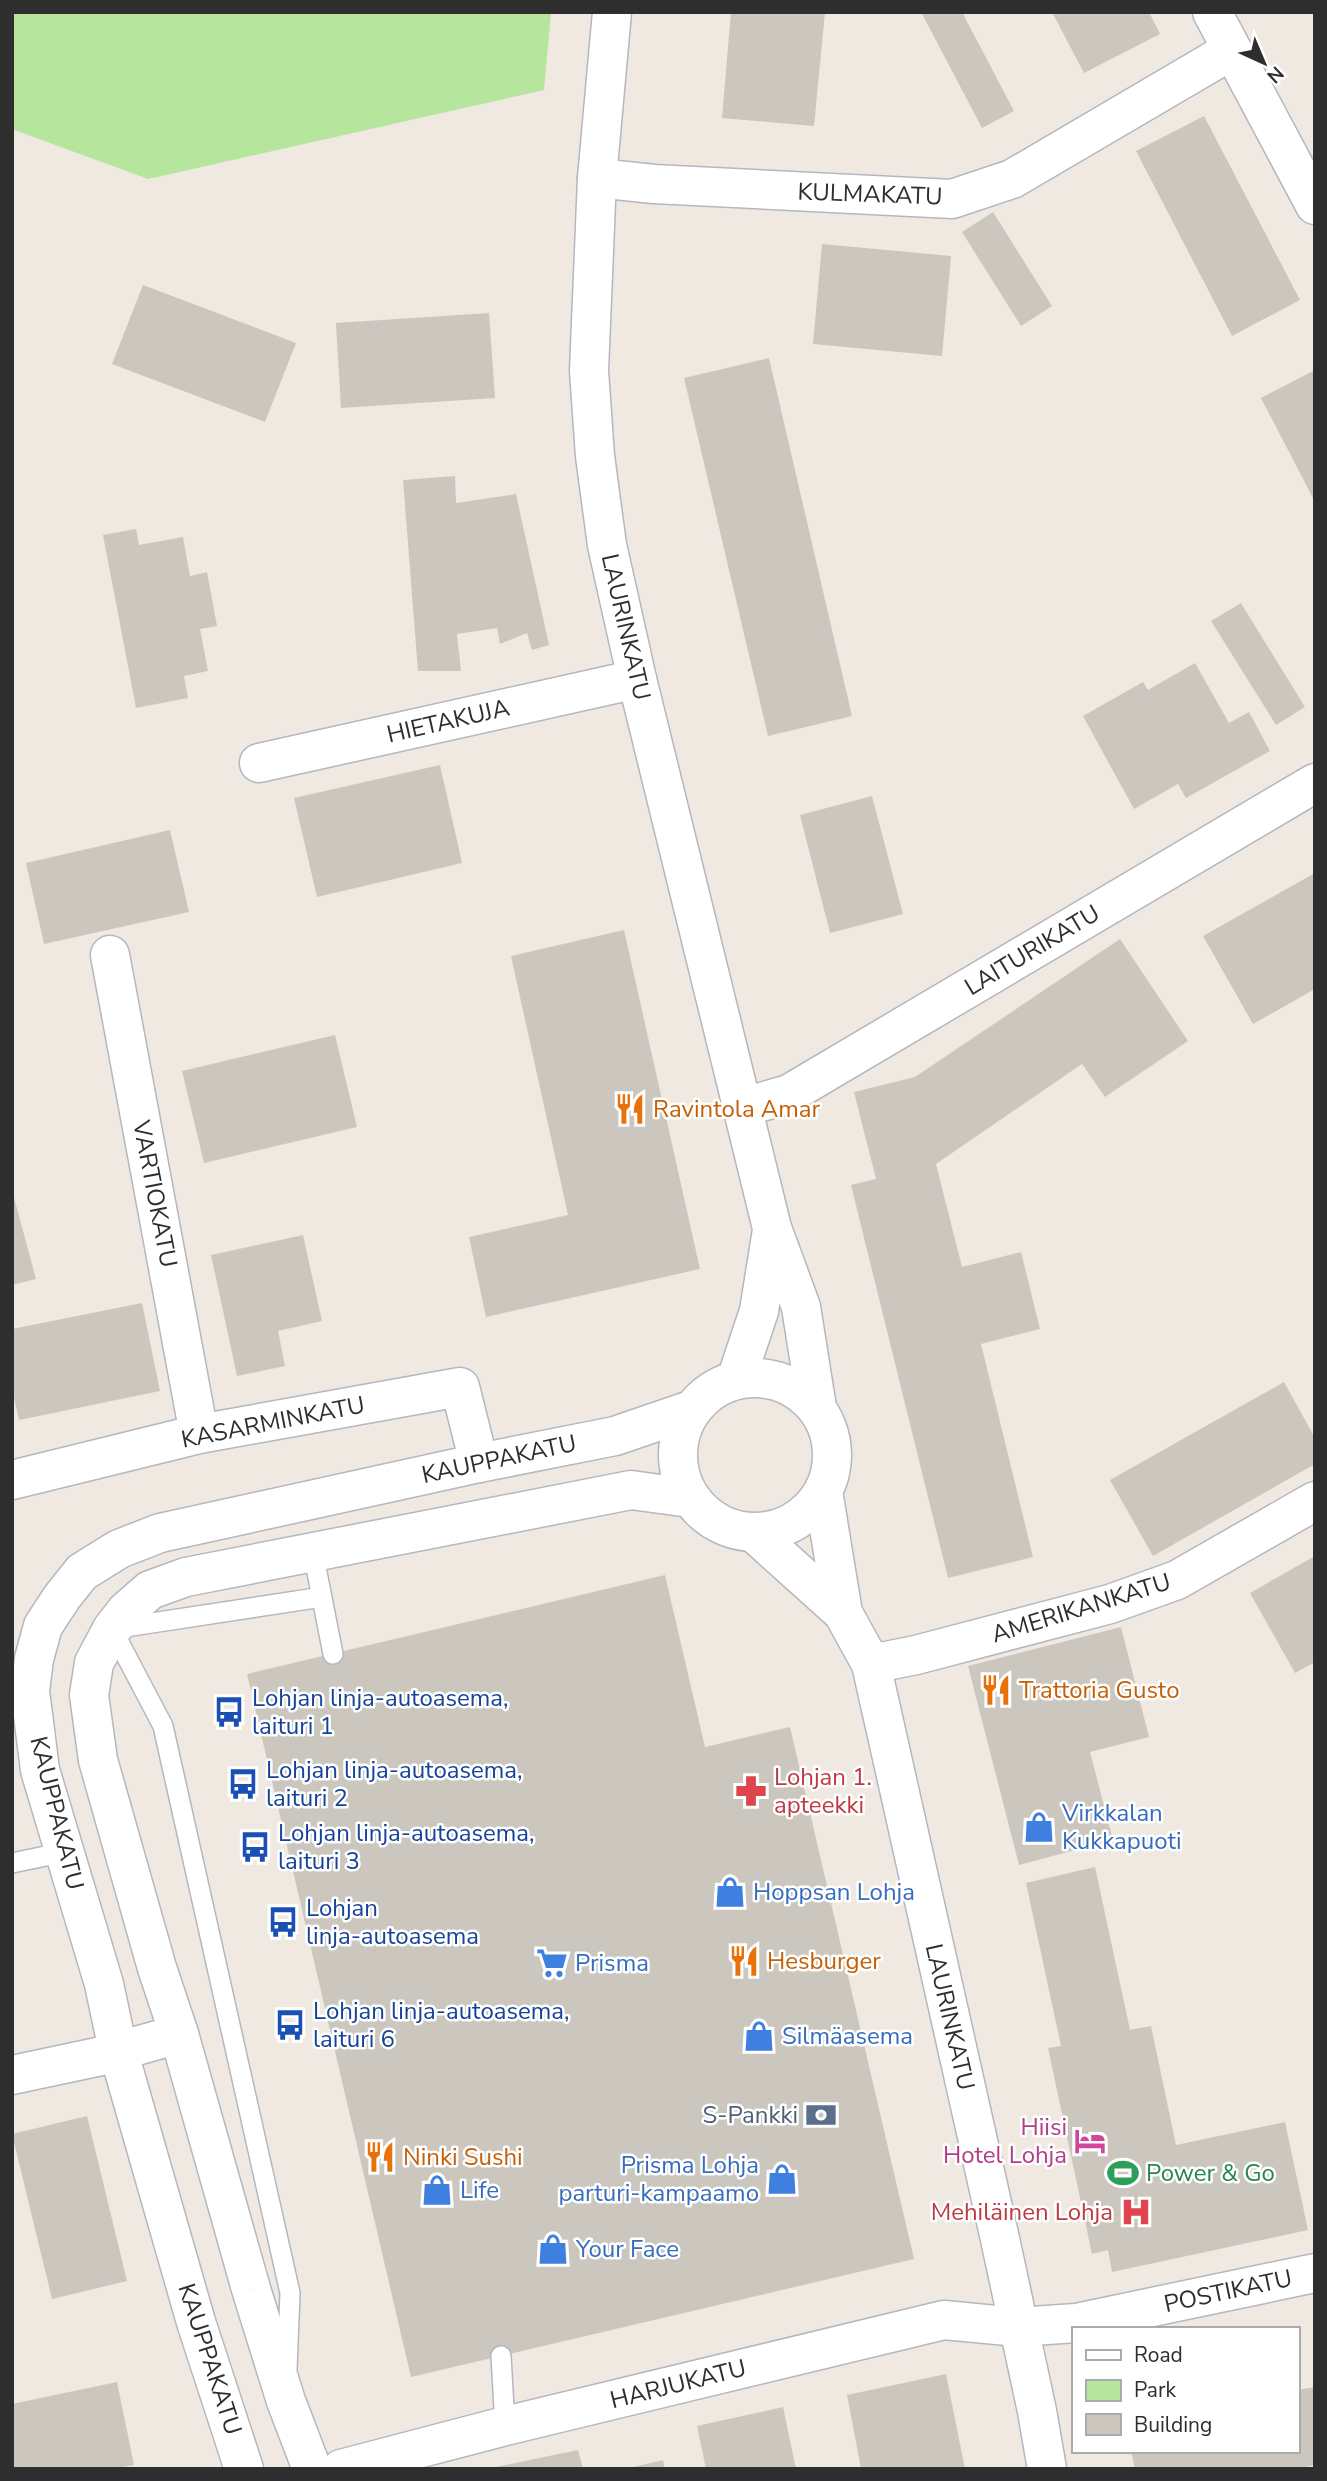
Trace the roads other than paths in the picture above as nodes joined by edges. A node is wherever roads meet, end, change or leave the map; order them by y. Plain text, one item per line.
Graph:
1 (612, 12) edge
2 (1212, 12) edge
3 (1232, 50) junction
4 (597, 178) junction
5 (1315, 205) edge
6 (637, 679) junction
7 (259, 763) dead end
8 (1315, 782) edge
9 (110, 955) dead end
10 (744, 1107) junction
11 (772, 1227) junction
12 (736, 1380) junction
13 (817, 1408) junction
14 (691, 1410) junction
15 (199, 1434) junction
16 (479, 1463) junction
17 (12, 1480) edge
18 (823, 1492) junction
19 (690, 1498) junction
20 (1315, 1501) edge
21 (753, 1532) junction
22 (313, 1552) junction
23 (322, 1597) junction
24 (843, 1613) junction
25 (112, 1629) junction
26 (333, 1654) dead end
27 (871, 1664) junction
28 (65, 1852) junction
29 (12, 1863) edge
30 (180, 2034) junction
31 (118, 2050) junction
32 (12, 2075) edge
33 (1315, 2273) edge
34 (1017, 2327) junction
35 (501, 2356) dead end
36 (286, 2401) junction
37 (505, 2427) junction
38 (244, 2469) edge
39 (312, 2469) edge
40 (341, 2469) edge
41 (1047, 2469) edge

1 - 4 street, LAURINKATU
2 - 3 street
3 - 4 street, KULMAKATU
3 - 5 street
4 - 6 street, LAURINKATU
6 - 7 street, HIETAKUJA
6 - 10 street, LAURINKATU
8 - 10 street, LAITURIKATU
9 - 15 street, VARTIOKATU
10 - 11 street, LAURINKATU
11 - 12 street, LAURINKATU
11 - 13 street, LAURINKATU
12 - 13 street
12 - 14 street
13 - 18 street
14 - 16 street, KAUPPAKATU
14 - 19 street
15 - 16 street, KASARMINKATU
15 - 17 street, KASARMINKATU
16 - 28 street, KAUPPAKATU
18 - 21 street
18 - 24 street, LAURINKATU
19 - 21 street
19 - 22 street
20 - 27 street, AMERIKANKATU
21 - 24 street, LAURINKATU
22 - 23 lane
22 - 25 street
23 - 25 lane
23 - 26 lane
24 - 27 street, LAURINKATU
25 - 30 street
25 - 36 lane
27 - 34 street, LAURINKATU
28 - 29 lane
28 - 31 street, KAUPPAKATU
30 - 31 street
30 - 36 street
31 - 32 street
31 - 38 street, KAUPPAKATU
33 - 34 street, POSTIKATU
34 - 37 street, HARJUKATU
34 - 41 street, LAURINKATU
35 - 37 lane
36 - 39 street
37 - 40 street, HARJUKATU

